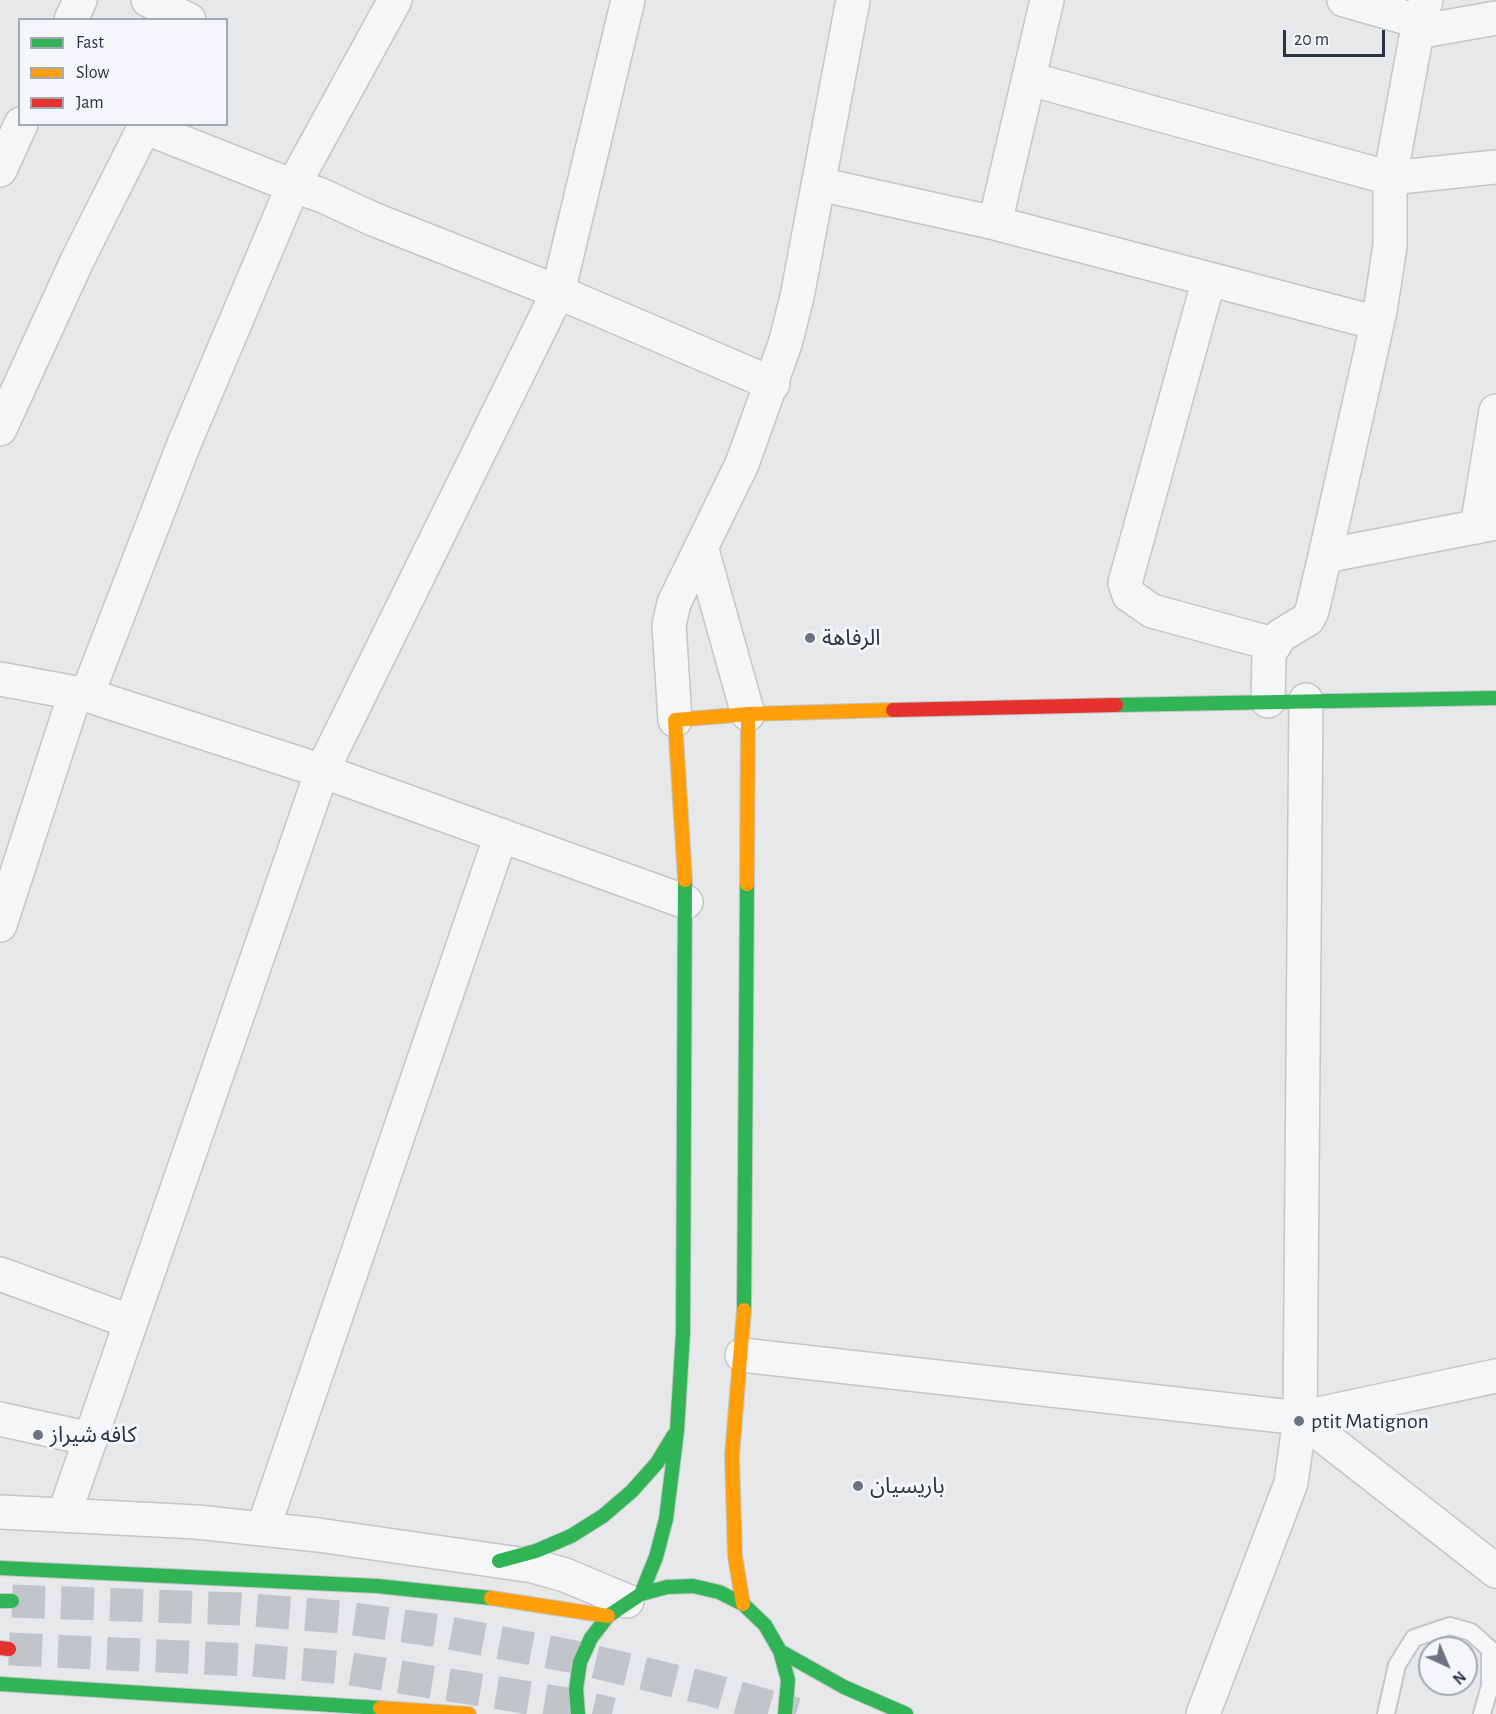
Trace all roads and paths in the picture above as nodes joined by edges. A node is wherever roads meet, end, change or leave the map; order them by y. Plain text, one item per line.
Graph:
1 (80, 0) edge
2 (148, 0) edge
3 (203, 0) edge
4 (395, 0) edge
5 (628, 0) edge
6 (854, 0) edge
7 (1047, 0) edge
8 (1344, 0) edge
9 (72, 18) edge
10 (185, 18) edge
11 (195, 18) edge
12 (1422, 18) edge
13 (1496, 18) edge
14 (1030, 79) junction
15 (20, 126) edge
16 (145, 126) edge
17 (1496, 167) edge
18 (0, 170) edge
19 (1390, 178) junction
20 (819, 184) junction
21 (293, 186) junction
22 (995, 223) junction
23 (1209, 279) junction
24 (558, 292) junction
25 (1377, 323) junction
26 (773, 384) junction
27 (1496, 411) edge
28 (0, 429) edge
29 (1487, 525) edge
30 (702, 550) junction
31 (1325, 556) junction
32 (1273, 644) junction
33 (0, 679) edge
34 (81, 695) junction
35 (1496, 698) edge
36 (1306, 700) junction
37 (1268, 701) junction
38 (748, 714) junction
39 (675, 720) junction
40 (322, 771) junction
41 (501, 835) junction
42 (686, 902) junction
43 (0, 925) edge
44 (0, 1274) edge
45 (131, 1322) junction
46 (742, 1354) junction
47 (1496, 1376) edge
48 (1300, 1418) junction
49 (0, 1419) edge
50 (677, 1431) junction
51 (91, 1438) junction
52 (0, 1512) edge
53 (64, 1515) junction
54 (263, 1529) junction
55 (499, 1561) junction
56 (0, 1568) edge
57 (1496, 1571) edge
58 (625, 1604) junction
59 (743, 1604) junction
60 (780, 1651) junction
61 (0, 1684) edge
62 (357, 1706) junction
63 (384, 1714) edge
64 (469, 1714) edge
65 (578, 1714) edge
66 (785, 1714) edge
67 (906, 1714) edge
68 (1203, 1714) edge
69 (1386, 1714) edge
70 (1482, 1714) edge

1 - 9 street
2 - 10 street
3 - 11 street
4 - 21 street
5 - 24 street
6 - 20 street
7 - 14 street
8 - 12 street
12 - 13 street
12 - 19 street
14 - 19 street
14 - 22 street
15 - 18 street
16 - 21 street
16 - 28 street
17 - 19 street
19 - 25 street
20 - 22 street
20 - 26 street
21 - 24 street
21 - 34 street
22 - 23 street
23 - 25 street
23 - 32 street
24 - 26 street
24 - 40 street
25 - 31 street
26 - 30 street
27 - 29 street
29 - 31 street
30 - 38 street
30 - 39 street
31 - 32 street
32 - 37 street
33 - 34 street
34 - 40 street
34 - 43 street
35 - 36 main road
36 - 37 main road
36 - 48 street
37 - 38 main road
38 - 39 main road
38 - 46 main road
39 - 42 main road
40 - 41 street
40 - 45 street
41 - 42 street
41 - 54 street
42 - 50 main road
44 - 45 street
45 - 51 street
46 - 48 street
46 - 59 main road
47 - 48 street
48 - 57 street
48 - 68 street
49 - 51 street
50 - 55 main road
50 - 58 main road
51 - 53 street
52 - 53 street
53 - 54 street
54 - 55 street
55 - 58 street
56 - 58 main road
58 - 59 main road
58 - 65 main road
59 - 60 main road
60 - 66 main road
60 - 67 main road
61 - 62 main road
62 - 63 main road
62 - 64 main road
69 - 70 lane

